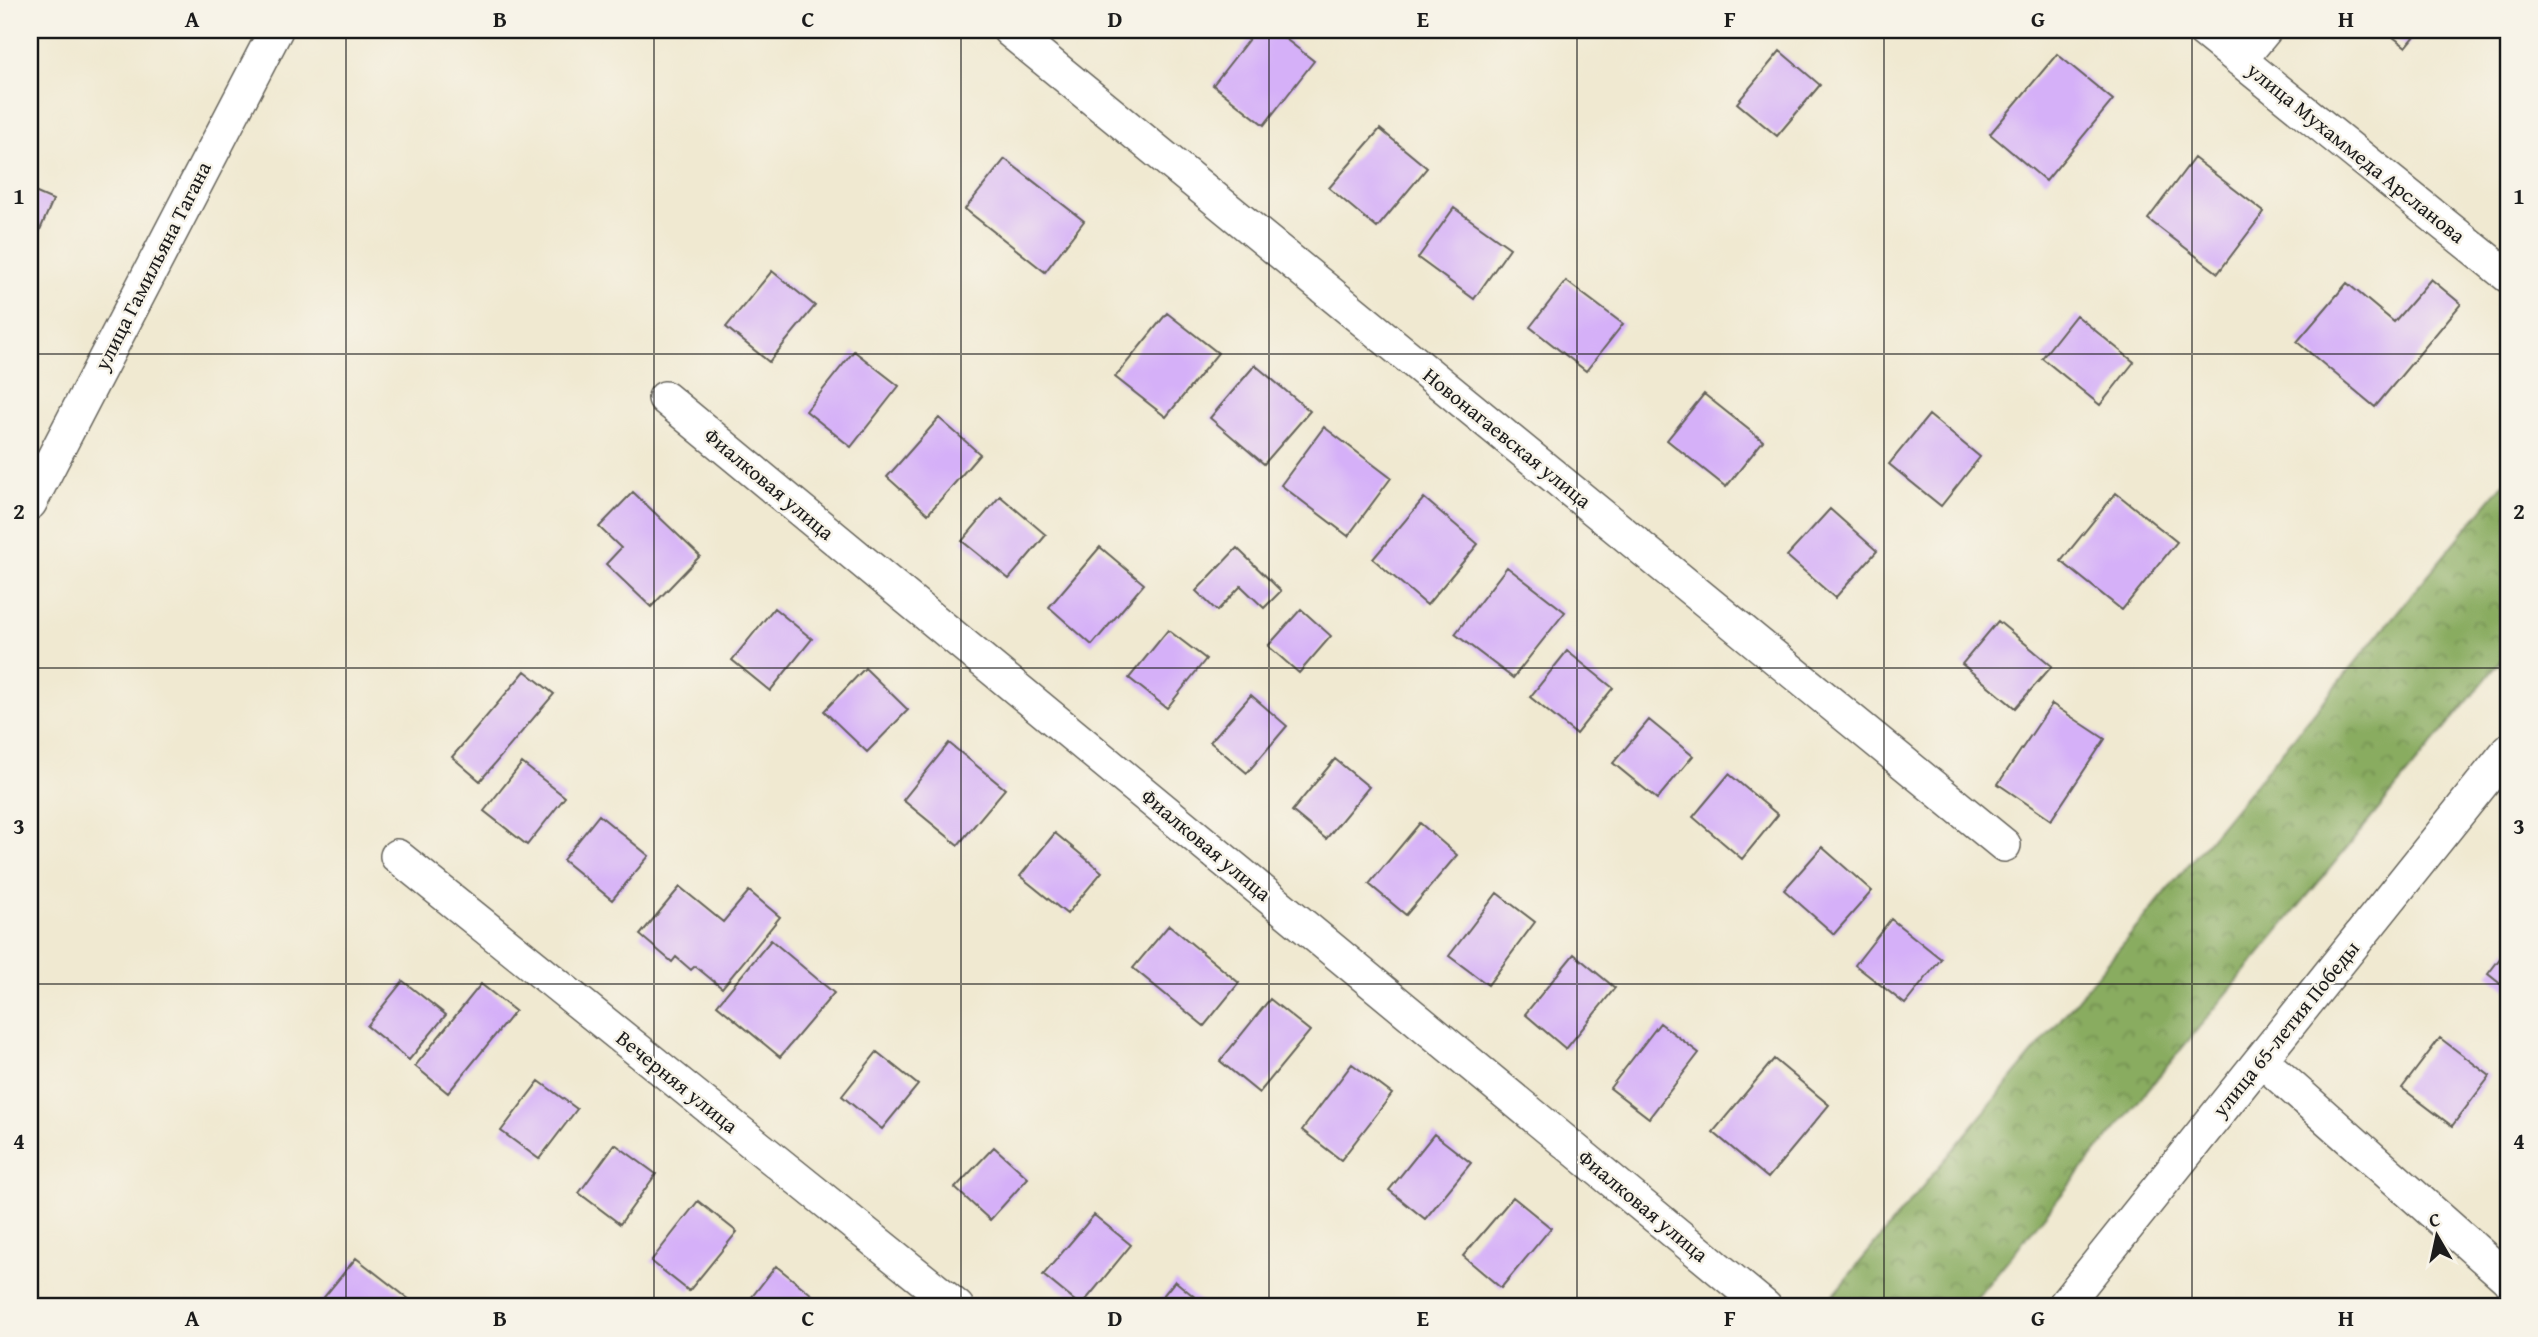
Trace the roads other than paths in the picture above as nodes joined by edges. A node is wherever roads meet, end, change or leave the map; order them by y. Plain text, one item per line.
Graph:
1 (276, 30) edge
2 (1009, 30) edge
3 (2203, 30) edge
4 (2265, 30) edge
5 (2240, 60) junction
6 (2508, 276) edge
7 (665, 398) dead end
8 (30, 503) edge
9 (2508, 751) edge
10 (2004, 845) dead end
11 (397, 856) dead end
12 (2261, 1060) junction
13 (2508, 1279) edge
14 (1748, 1302) edge
15 (957, 1307) edge
16 (2063, 1307) edge

1 - 8 street, улица Гамильяна Тагана
2 - 10 street, Новонагаевская улица
3 - 5 street, улица Мухаммеда Арсланова
4 - 5 street
5 - 6 street, улица Мухаммеда Арсланова
7 - 14 street, Фиалковая улица
9 - 12 street, улица 65-летия Победы
11 - 15 street, Вечерняя улица
12 - 13 street
12 - 16 street, улица 65-летия Победы

